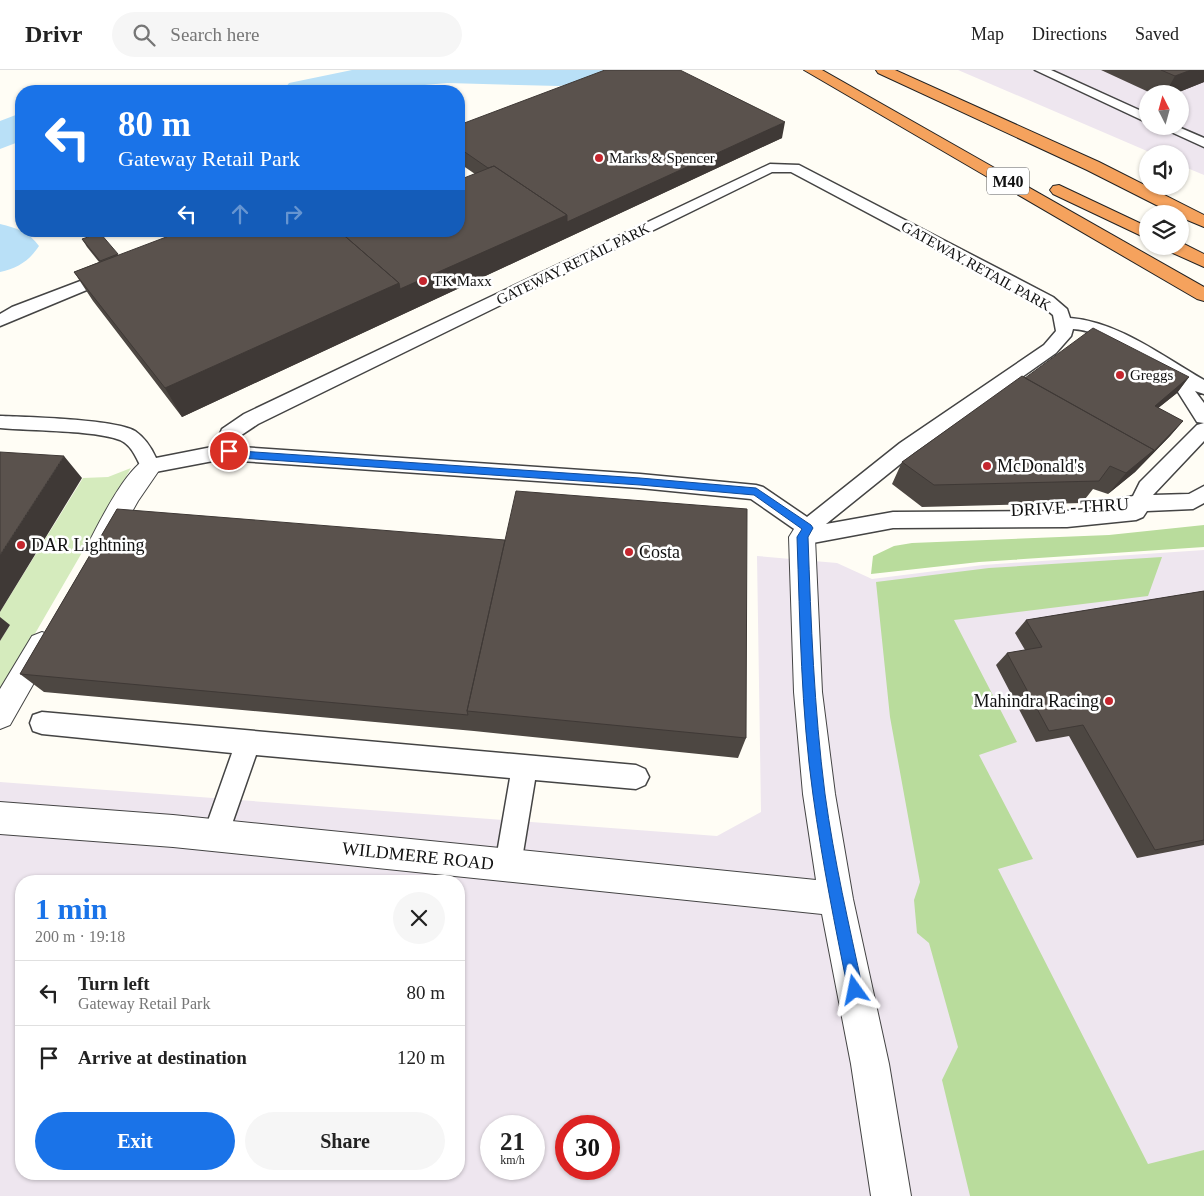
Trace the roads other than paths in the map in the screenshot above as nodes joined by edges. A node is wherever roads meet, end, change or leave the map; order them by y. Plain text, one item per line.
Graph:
1 (811, 70) edge
2 (816, 70) edge
3 (883, 70) edge
4 (1041, 70) edge
5 (1139, 115) edge
6 (1185, 135) edge
7 (1204, 143) edge
8 (1093, 166) junction
9 (1031, 176) dead end
10 (1139, 182) edge
11 (1049, 185) dead end
12 (1174, 195) edge
13 (1204, 206) edge
14 (1204, 222) edge
15 (1139, 230) edge
16 (1189, 254) edge
17 (1204, 261) edge
18 (127, 269) edge
19 (1204, 295) edge
20 (0, 321) edge
21 (1064, 327) junction
22 (1204, 388) edge
23 (1204, 417) edge
24 (0, 422) edge
25 (1204, 430) edge
26 (229, 451) junction
27 (150, 466) junction
28 (1200, 498) edge
29 (1139, 504) junction
30 (805, 532) junction
31 (89, 563) edge
32 (55, 623) edge
33 (0, 716) edge
34 (42, 723) dead end
35 (248, 743) junction
36 (524, 768) junction
37 (636, 777) dead end
38 (0, 818) edge
39 (216, 835) junction
40 (508, 865) junction
41 (836, 899) junction
42 (890, 1196) edge

1 - 19 highway, M40
2 - 9 highway, M40
3 - 8 highway
4 - 5 lane
6 - 7 lane
8 - 10 highway
8 - 14 highway
11 - 15 highway, M40
12 - 13 highway
16 - 17 highway
18 - 20 lane
21 - 22 lane
21 - 23 lane
21 - 26 lane, GATEWAY RETAIL PARK
21 - 30 lane, GATEWAY RETAIL PARK
24 - 27 lane
25 - 29 lane
26 - 27 lane
26 - 30 lane
27 - 31 street
28 - 29 lane, DRIVE - THRU
29 - 30 lane
30 - 41 street
32 - 33 street
34 - 35 lane
35 - 36 lane
35 - 39 lane
36 - 37 lane
36 - 40 lane
38 - 39 street, WILDMERE ROAD
39 - 40 street, WILDMERE ROAD
40 - 41 street, WILDMERE ROAD
41 - 42 street

